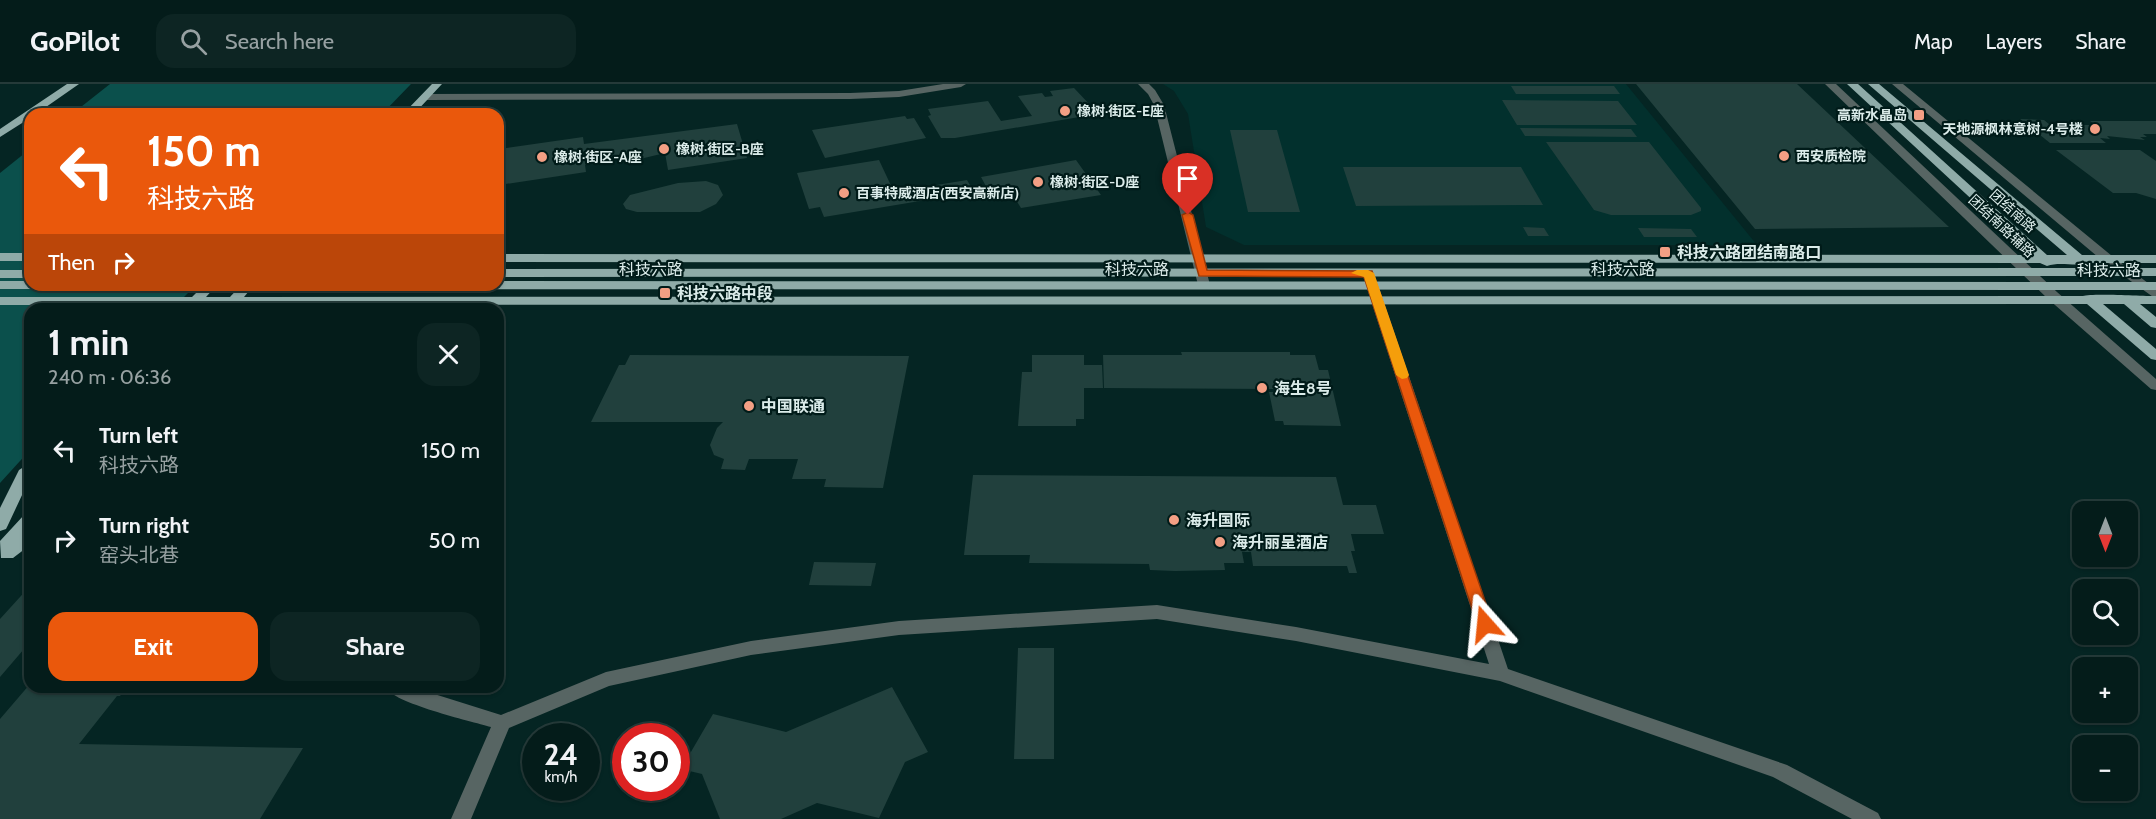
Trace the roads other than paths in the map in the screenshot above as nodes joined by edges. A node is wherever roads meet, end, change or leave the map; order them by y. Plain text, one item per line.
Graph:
1 (74, 84) edge
2 (912, 84) edge
3 (961, 84) edge
4 (1143, 84) edge
5 (1830, 84) edge
6 (1852, 84) edge
7 (1874, 84) edge
8 (1897, 84) edge
9 (435, 86) edge
10 (425, 97) junction
11 (39, 108) edge
12 (414, 108) edge
13 (24, 118) edge
14 (0, 135) edge
15 (0, 257) edge
16 (24, 257) edge
17 (504, 258) edge
18 (1199, 259) junction
19 (2016, 259) junction
20 (2044, 259) junction
21 (2078, 259) junction
22 (2108, 259) junction
23 (2156, 259) edge
24 (2058, 272) junction
25 (2094, 272) junction
26 (2126, 272) junction
27 (2156, 272) edge
28 (504, 273) edge
29 (2030, 273) junction
30 (0, 274) edge
31 (24, 274) edge
32 (1203, 279) junction
33 (504, 284) edge
34 (0, 285) edge
35 (24, 285) edge
36 (1373, 286) junction
37 (2043, 286) junction
38 (2074, 286) junction
39 (2111, 286) junction
40 (2150, 286) edge
41 (205, 291) edge
42 (243, 291) edge
43 (281, 291) edge
44 (2156, 295) edge
45 (2058, 299) junction
46 (2090, 300) junction
47 (2127, 300) junction
48 (2156, 300) edge
49 (0, 301) edge
50 (96, 303) edge
51 (193, 303) edge
52 (232, 303) edge
53 (270, 303) edge
54 (384, 303) edge
55 (2156, 324) edge
56 (2156, 356) edge
57 (2156, 386) edge
58 (24, 474) edge
59 (0, 525) edge
60 (24, 525) edge
61 (24, 542) edge
62 (0, 551) edge
63 (0, 560) edge
64 (1501, 674) junction
65 (407, 693) edge
66 (502, 723) junction
67 (461, 819) edge
68 (1870, 819) edge

1 - 11 main road
2 - 9 street
3 - 10 street
4 - 18 street
5 - 19 street, 团结南路辅路
6 - 20 main road, 团结南路
7 - 21 main road, 团结南路
8 - 22 street
9 - 10 main road
10 - 12 main road
13 - 14 main road
15 - 16 main road
17 - 18 main road
18 - 19 main road
18 - 32 street
19 - 20 main road
19 - 29 street, 团结南路辅路
20 - 21 main road
20 - 24 main road, 团结南路
21 - 22 main road
21 - 25 main road, 团结南路
22 - 23 main road
22 - 26 street
24 - 25 main road, 科技六路
24 - 29 main road, 科技六路
24 - 38 main road, 团结南路
25 - 26 main road, 科技六路
25 - 39 main road, 团结南路
26 - 27 main road, 科技六路
26 - 40 street
28 - 32 main road, 科技六路
29 - 36 main road, 科技六路
29 - 37 street, 团结南路辅路
30 - 31 main road
32 - 33 main road, 科技六路
32 - 36 main road, 科技六路
34 - 35 main road
36 - 37 main road, 科技六路
36 - 45 main road
36 - 54 main road
36 - 64 street
37 - 38 main road, 科技六路
37 - 45 street, 团结南路辅路
38 - 39 main road, 科技六路
38 - 46 main road, 团结南路
39 - 40 main road, 科技六路
39 - 47 main road, 团结南路
40 - 44 street
41 - 51 main road
42 - 52 main road
43 - 53 main road
45 - 46 main road
45 - 57 street, 团结南路辅路
46 - 47 main road
46 - 56 main road, 团结南路
47 - 48 main road
47 - 55 main road, 团结南路
49 - 50 main road
58 - 59 main road
60 - 62 main road
61 - 63 main road
64 - 66 street
64 - 68 street
65 - 66 street
66 - 67 street

